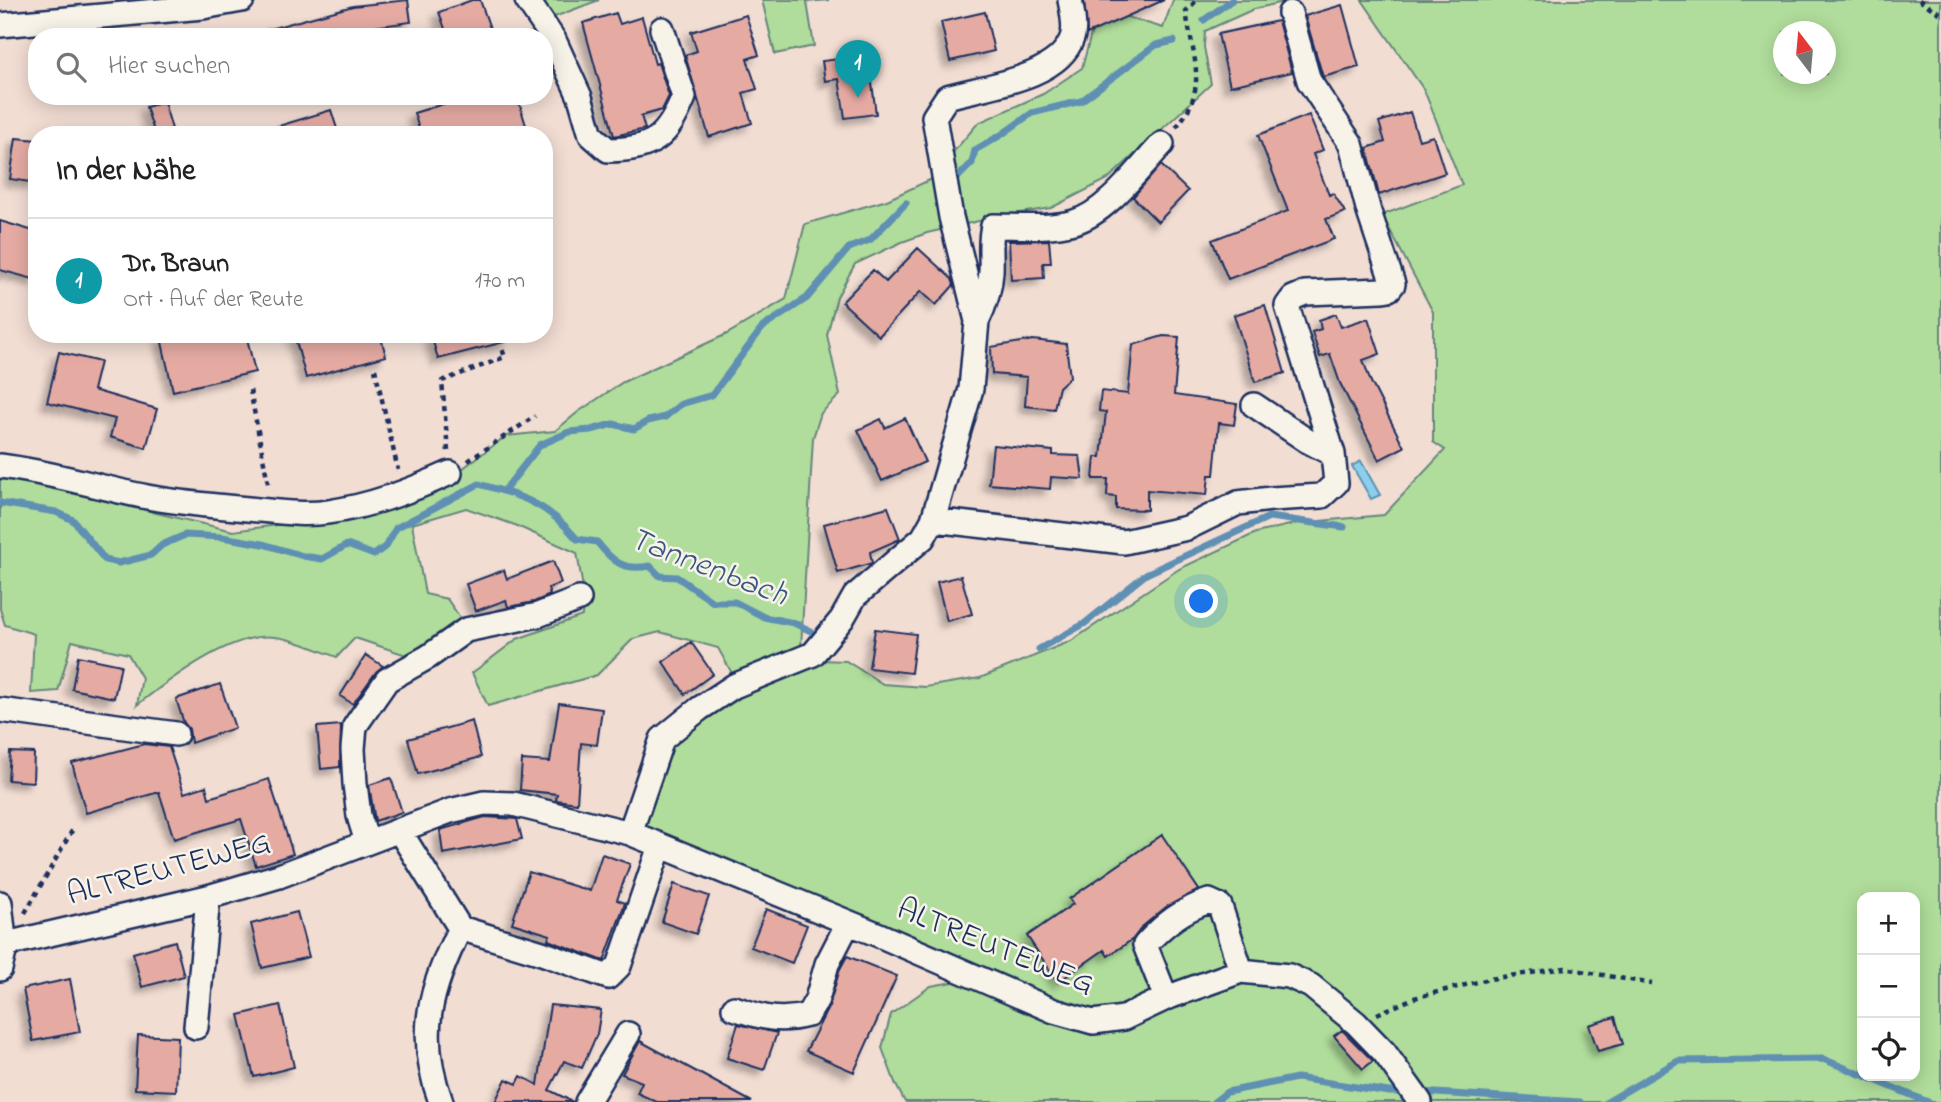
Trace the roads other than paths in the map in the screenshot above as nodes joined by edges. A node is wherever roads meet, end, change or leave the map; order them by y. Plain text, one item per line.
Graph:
1 (242, 0) edge
2 (527, 0) edge
3 (1070, 0) edge
4 (1290, 13) dead end
5 (0, 25) edge
6 (546, 28) edge
7 (662, 29) dead end
8 (553, 39) edge
9 (1162, 144) road end
10 (977, 321) junction
11 (1254, 405) dead end
12 (1333, 454) junction
13 (0, 466) edge
14 (450, 473) road end
15 (933, 520) junction
16 (579, 599) dead end
17 (0, 710) edge
18 (176, 734) dead end
19 (399, 830) junction
20 (630, 833) junction
21 (368, 842) junction
22 (660, 846) junction
23 (208, 897) junction
24 (0, 903) edge
25 (848, 923) junction
26 (460, 928) junction
27 (3, 958) edge
28 (1241, 971) junction
29 (1166, 998) junction
30 (734, 1008) dead end
31 (196, 1027) dead end
32 (628, 1034) dead end
33 (441, 1102) edge
34 (587, 1102) edge
35 (1420, 1102) edge

1 - 5 street
2 - 6 street
3 - 10 street
4 - 12 street
7 - 8 street
9 - 10 street
10 - 15 street
11 - 12 street
12 - 15 street
13 - 14 street
15 - 20 street
16 - 21 street
17 - 18 street
19 - 20 street, ALTREUTEWEG
19 - 21 street, ALTREUTEWEG
19 - 26 street
20 - 22 street, ALTREUTEWEG
21 - 23 street, ALTREUTEWEG
22 - 25 street, ALTREUTEWEG
22 - 26 street
23 - 27 street, ALTREUTEWEG
23 - 31 street
24 - 27 street
25 - 29 street, ALTREUTEWEG
25 - 30 street
26 - 33 street
28 - 29 street, ALTREUTEWEG
28 - 29 street
28 - 35 street, ALTREUTEWEG
32 - 34 street

